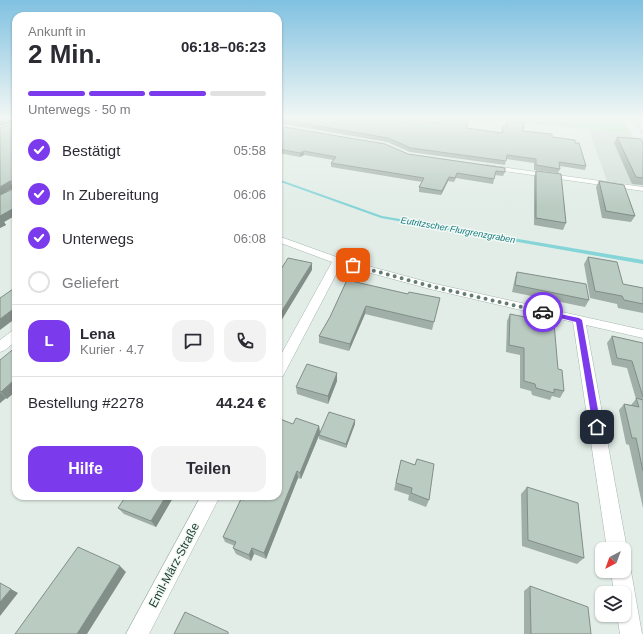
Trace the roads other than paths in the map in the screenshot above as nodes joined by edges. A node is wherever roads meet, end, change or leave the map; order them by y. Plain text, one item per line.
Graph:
1 (483, 166) edge
2 (643, 189) edge
3 (282, 240) edge
4 (338, 261) junction
5 (579, 320) junction
6 (643, 334) edge
7 (12, 337) edge
8 (0, 347) edge
9 (282, 365) edge
10 (209, 500) edge
11 (616, 542) edge
12 (622, 578) edge
13 (137, 634) edge
14 (631, 634) edge

1 - 2 street
3 - 4 street
4 - 5 street
4 - 9 street
5 - 6 street
5 - 11 street
7 - 8 street
10 - 13 street, Emil-März-Straße
12 - 14 street

